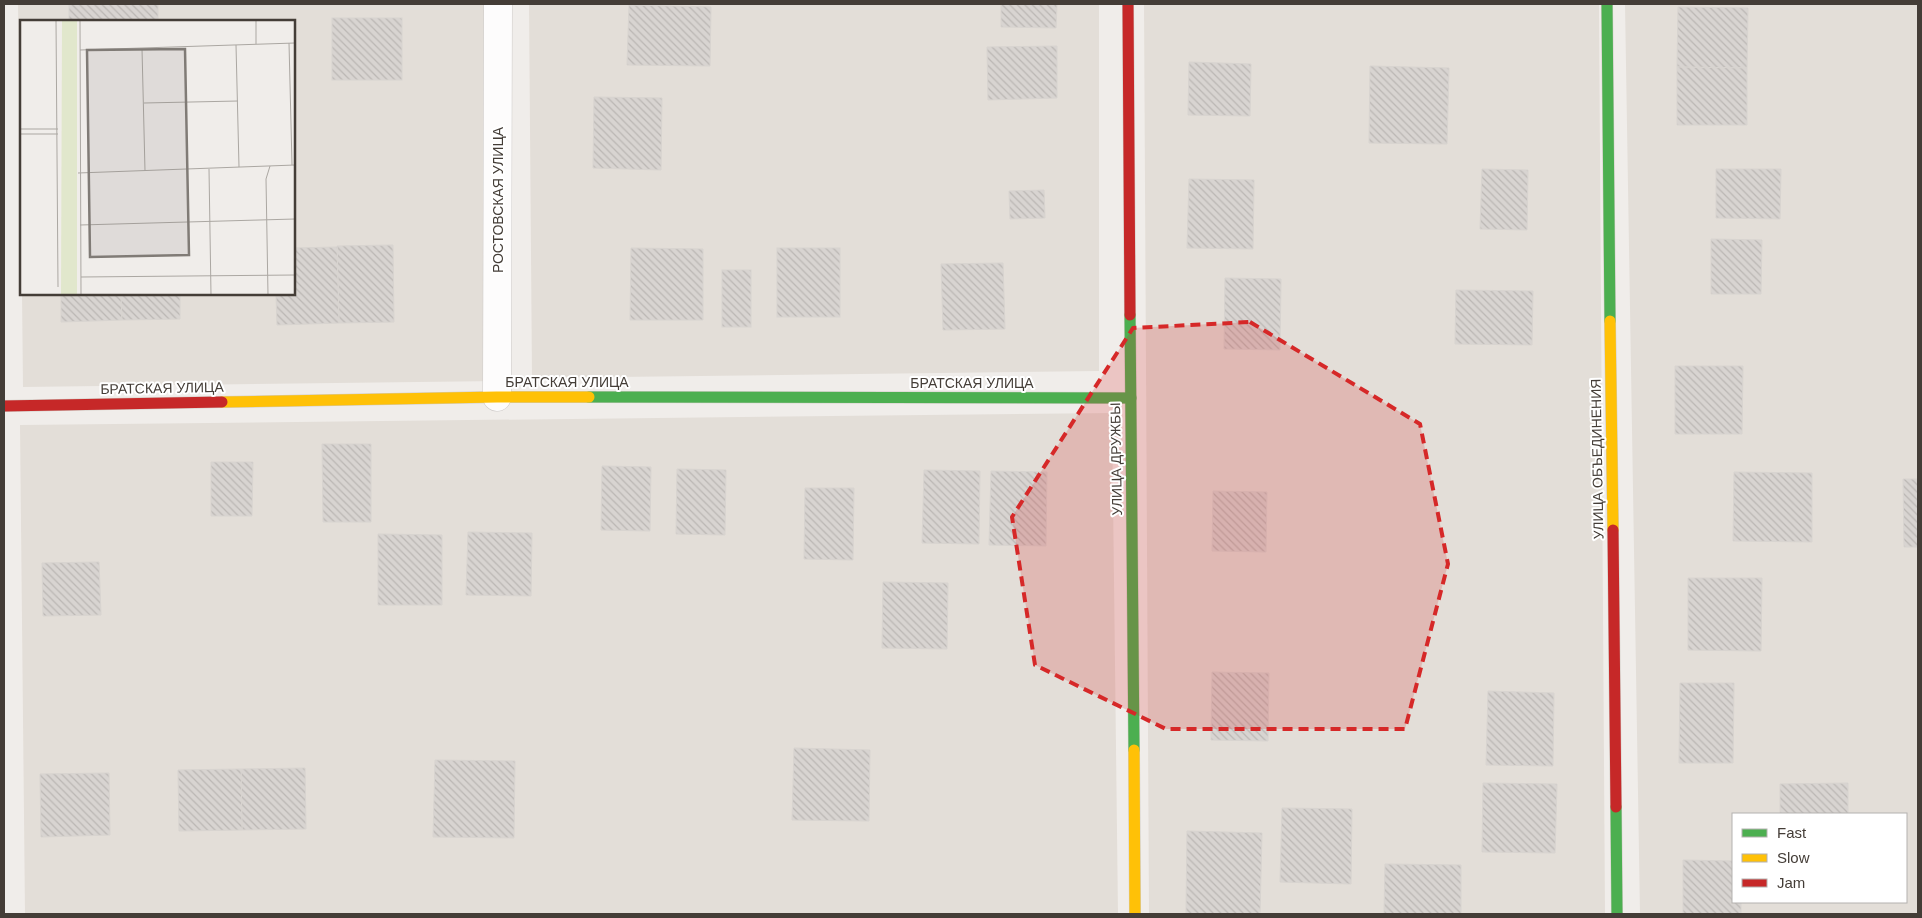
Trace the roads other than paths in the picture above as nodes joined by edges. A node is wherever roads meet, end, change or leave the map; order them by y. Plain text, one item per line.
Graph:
1 (498, 4) edge
2 (1128, 4) edge
3 (1607, 4) edge
4 (497, 397) junction
5 (1131, 398) junction
6 (4, 406) edge
7 (1136, 914) edge
8 (1618, 914) edge

1 - 4 street, РОСТОВСКАЯ УЛИЦА
2 - 5 street, УЛИЦА ДРУЖБЫ
3 - 8 street, УЛИЦА ОБЪЕДИНЕНИЯ
4 - 5 street, БРАТСКАЯ УЛИЦА
4 - 6 street, БРАТСКАЯ УЛИЦА
5 - 7 street, УЛИЦА ДРУЖБЫ

